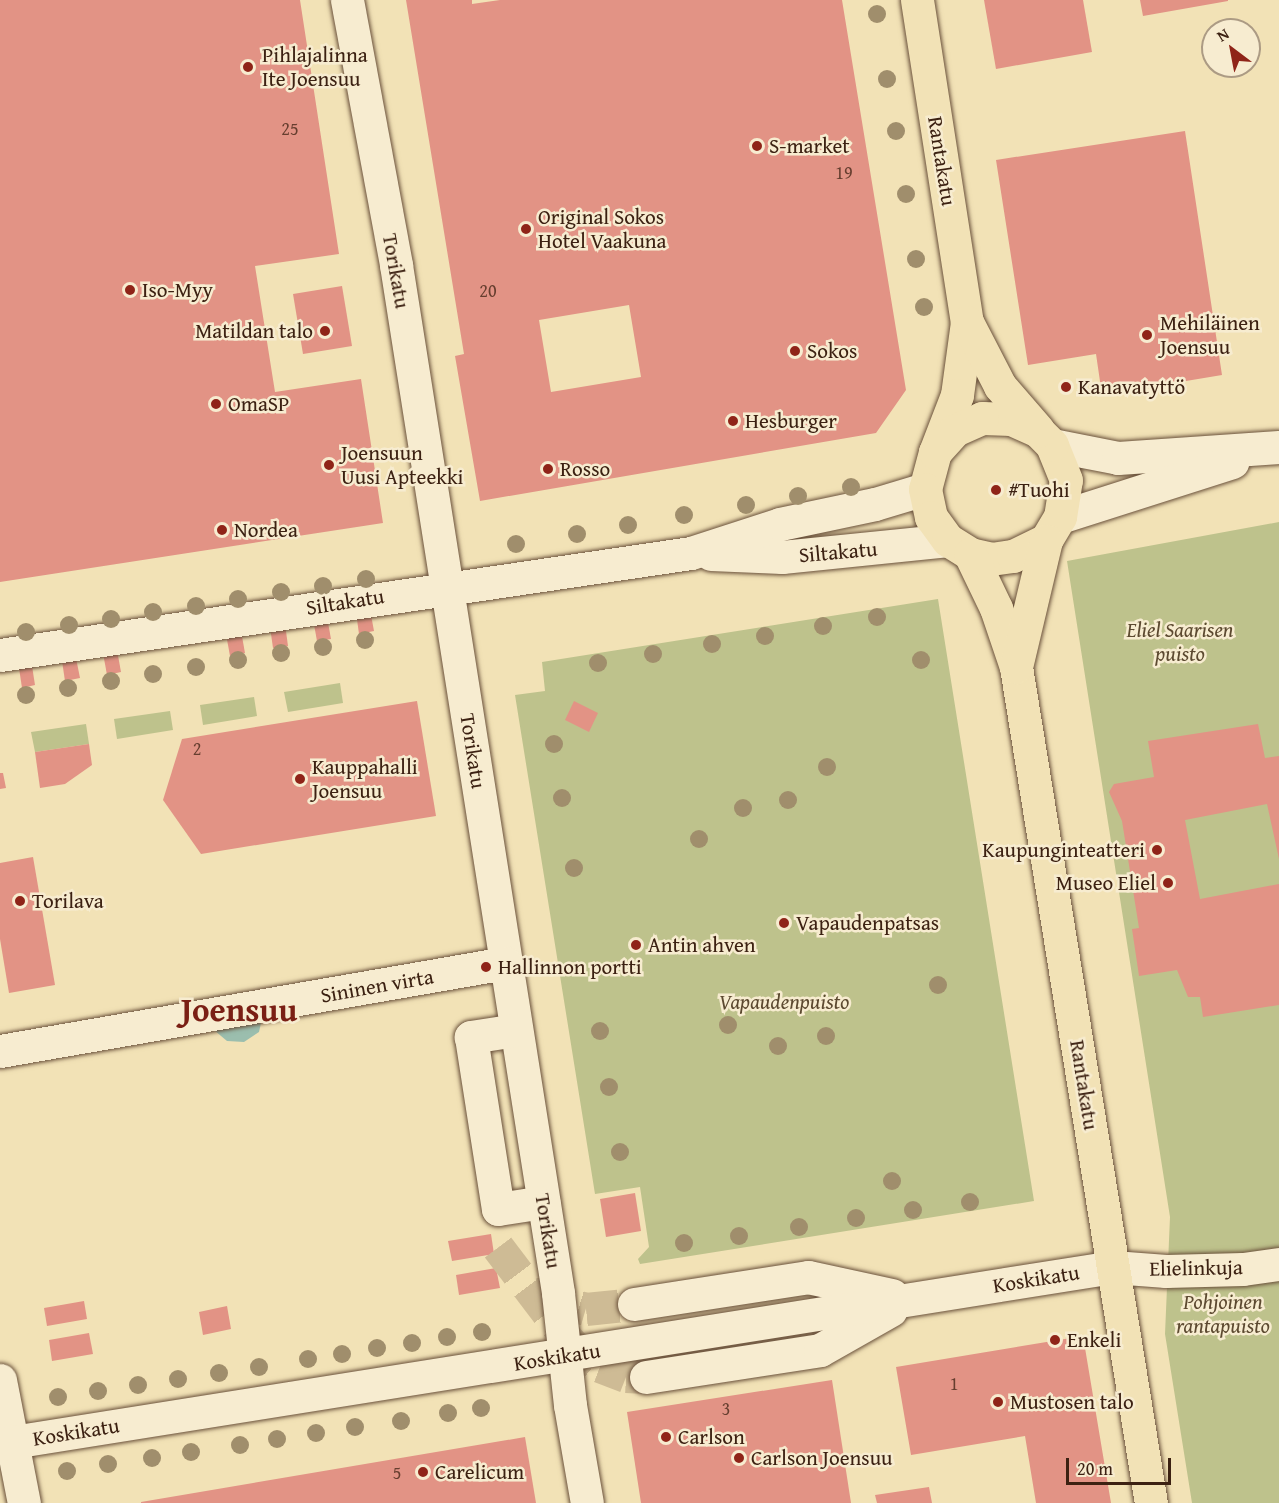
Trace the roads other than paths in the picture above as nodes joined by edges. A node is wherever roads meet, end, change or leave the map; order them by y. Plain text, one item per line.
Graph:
1 (347, 0) edge
2 (917, 0) edge
3 (967, 322) junction
4 (1045, 438) junction
5 (1278, 447) edge
6 (935, 452) junction
7 (925, 489) junction
8 (1053, 528) junction
9 (959, 547) junction
10 (691, 553) junction
11 (447, 587) junction
12 (0, 655) edge
13 (1016, 667) junction
14 (505, 963) junction
15 (516, 1030) junction
16 (0, 1051) edge
17 (543, 1203) junction
18 (1279, 1264) edge
19 (1113, 1267) junction
20 (911, 1299) junction
21 (634, 1304) tunnel mouth
22 (565, 1355) junction
23 (646, 1377) tunnel mouth
24 (0, 1380) edge
25 (6, 1443) edge
26 (24, 1503) edge
27 (587, 1503) edge
28 (1151, 1503) edge

1 - 11 street, Torikatu
2 - 3 main road, Rantakatu
3 - 4 main road, Rantakatu
3 - 6 main road, Rantakatu
4 - 5 street
4 - 6 main road
4 - 8 main road
5 - 8 street
6 - 7 main road
7 - 9 main road
7 - 10 street, Siltakatu
8 - 9 main road
8 - 13 main road, Rantakatu
9 - 10 street, Siltakatu
9 - 13 main road, Rantakatu
10 - 11 street, Siltakatu
11 - 12 street, Siltakatu
11 - 14 street, Torikatu
13 - 19 main road, Rantakatu
14 - 15 street, Torikatu
14 - 16 street, Sininen virta
15 - 17 street, Torikatu
15 - 17 street
17 - 22 street, Torikatu
18 - 19 street, Elielinkuja
19 - 20 street, Koskikatu
19 - 28 main road, Rantakatu
20 - 21 street
20 - 22 street, Koskikatu
20 - 23 street
22 - 25 street, Koskikatu
22 - 27 street, Torikatu
24 - 25 street
25 - 26 street

